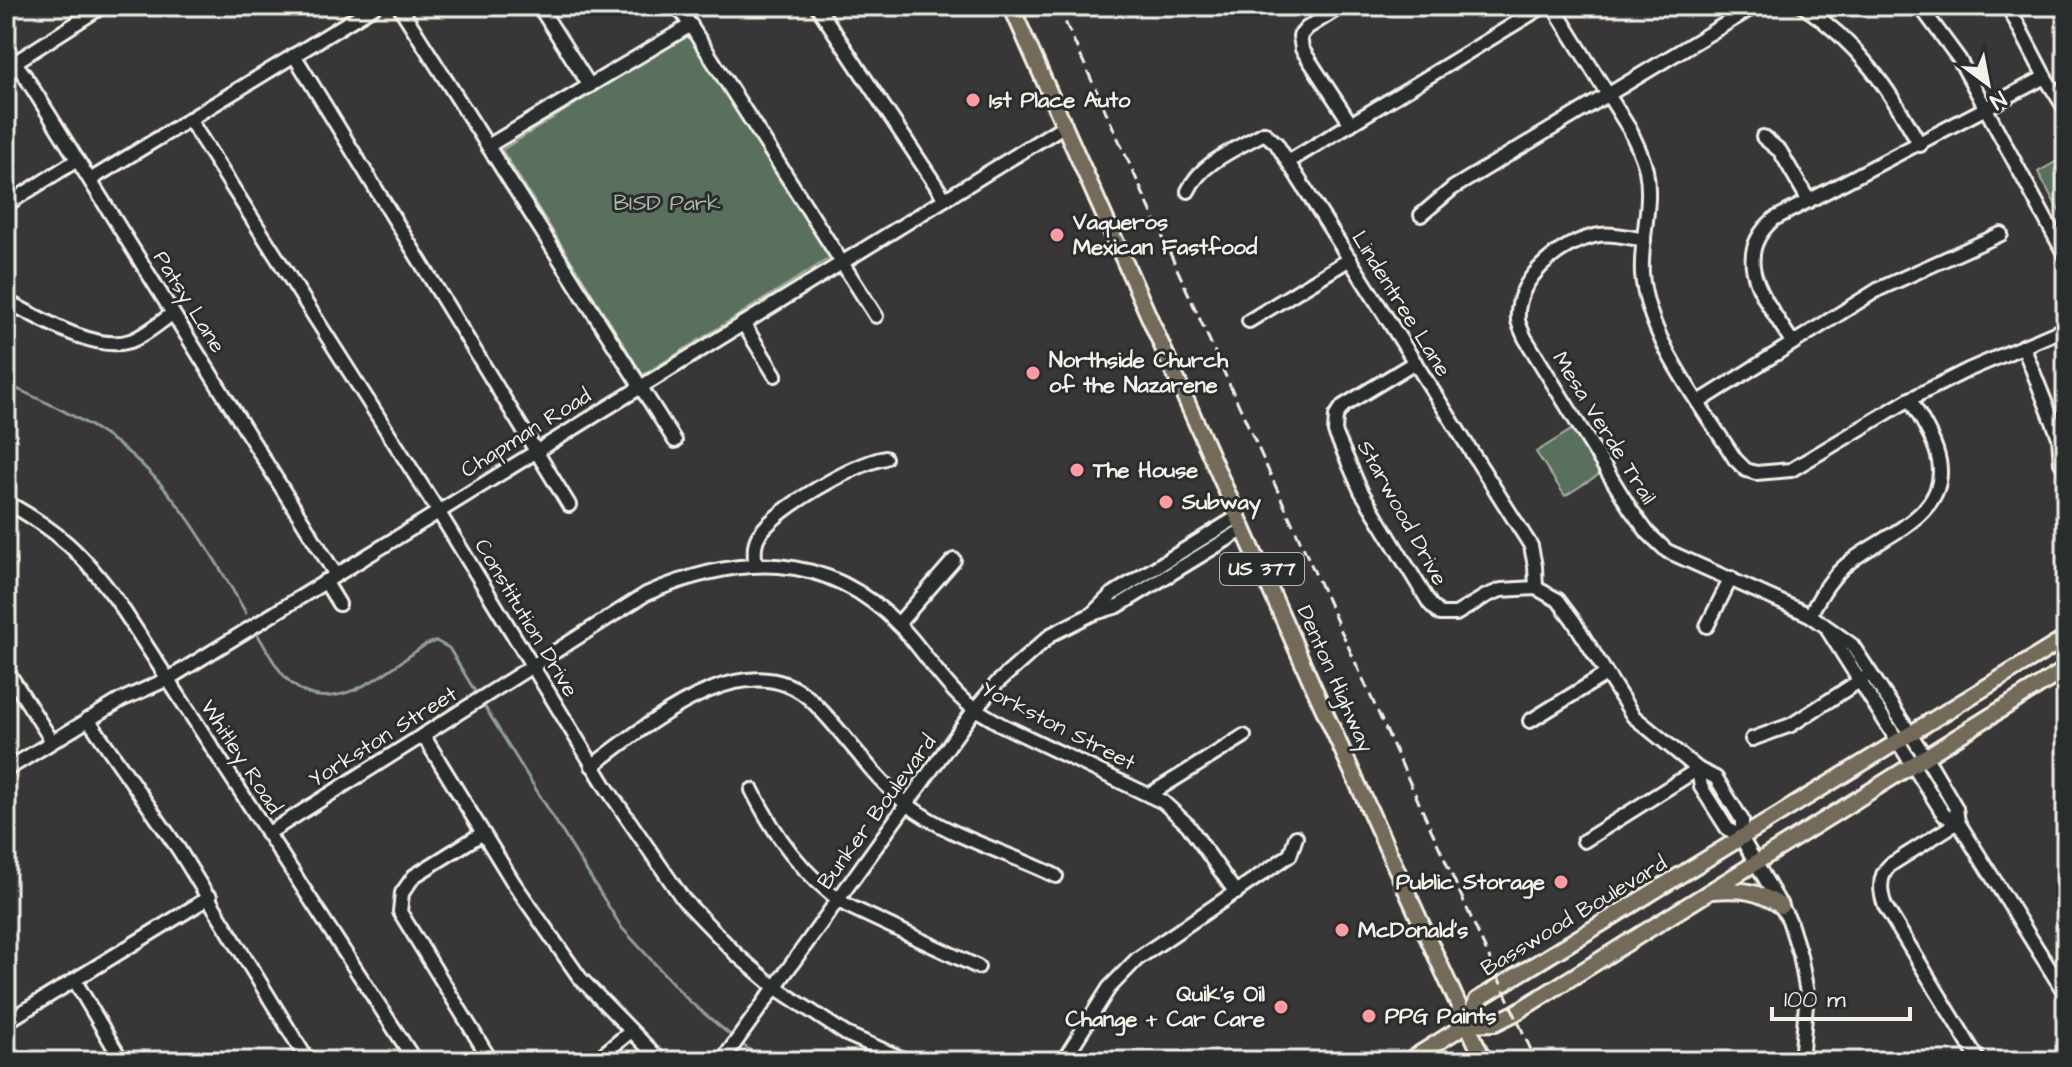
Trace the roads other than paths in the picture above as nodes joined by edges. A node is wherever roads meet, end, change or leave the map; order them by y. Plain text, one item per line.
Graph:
1 (103, 6) edge
2 (375, 6) edge
3 (399, 6) edge
4 (539, 6) edge
5 (678, 6) edge
6 (817, 6) edge
7 (1011, 6) edge
8 (1342, 6) edge
9 (1544, 6) edge
10 (1553, 6) edge
11 (1755, 6) edge
12 (1803, 6) edge
13 (1920, 6) edge
14 (2008, 6) edge
15 (691, 25) junction
16 (6, 51) edge
17 (294, 55) junction
18 (10, 65) edge
19 (2045, 77) junction
20 (590, 86) junction
21 (1609, 95) junction
22 (1985, 109) junction
23 (2066, 110) edge
24 (189, 119) junction
25 (1351, 124) junction
26 (1065, 125) junction
27 (1763, 137) dead end
28 (1920, 145) junction
29 (488, 146) junction
30 (77, 160) junction
31 (1288, 162) junction
32 (90, 180) junction
33 (1188, 191) dead end
34 (945, 199) junction
35 (1809, 201) junction
36 (6, 205) edge
37 (1421, 215) dead end
38 (2001, 234) dead end
39 (1644, 240) junction
40 (2066, 257) edge
41 (1350, 259) junction
42 (843, 261) junction
43 (6, 301) edge
44 (172, 314) junction
45 (876, 316) dead end
46 (1249, 321) dead end
47 (743, 323) junction
48 (2066, 328) edge
49 (1792, 342) junction
50 (2023, 346) junction
51 (1415, 362) junction
52 (775, 375) dead end
53 (639, 387) junction
54 (1910, 399) junction
55 (1699, 402) junction
56 (675, 441) dead end
57 (537, 450) junction
58 (885, 458) dead end
59 (2061, 463) dead end
60 (6, 502) edge
61 (569, 505) dead end
62 (438, 511) junction
63 (1242, 522) junction
64 (954, 560) dead end
65 (755, 565) junction
66 (330, 578) junction
67 (1731, 578) junction
68 (1536, 588) junction
69 (339, 604) dead end
70 (1810, 615) junction
71 (898, 624) junction
72 (1707, 626) dead end
73 (2066, 638) edge
74 (2036, 658) junction
75 (532, 667) junction
76 (6, 669) edge
77 (2066, 669) edge
78 (1606, 674) junction
79 (1866, 677) junction
80 (168, 679) junction
81 (2049, 679) junction
82 (975, 709) junction
83 (88, 719) junction
84 (1530, 721) dead end
85 (423, 735) junction
86 (1244, 736) dead end
87 (1752, 739) dead end
88 (1905, 739) junction
89 (52, 741) junction
90 (1926, 756) junction
91 (1912, 765) junction
92 (592, 766) junction
93 (1698, 769) junction
94 (6, 770) edge
95 (752, 790) dead end
96 (1149, 795) junction
97 (907, 804) junction
98 (1958, 822) junction
99 (483, 833) junction
100 (267, 834) junction
101 (1296, 837) dead end
102 (1742, 839) junction
103 (1584, 841) dead end
104 (1756, 862) junction
105 (1056, 876) dead end
106 (1708, 892) junction
107 (1236, 893) junction
108 (210, 897) junction
109 (839, 900) junction
110 (1781, 906) junction
111 (978, 967) dead end
112 (75, 981) junction
113 (776, 988) junction
114 (2066, 995) edge
115 (6, 1022) edge
116 (1467, 1024) junction
117 (630, 1032) junction
118 (122, 1061) edge
119 (308, 1061) edge
120 (415, 1061) edge
121 (491, 1061) edge
122 (595, 1061) edge
123 (661, 1061) edge
124 (722, 1061) edge
125 (908, 1061) edge
126 (1063, 1061) edge
127 (1408, 1061) edge
128 (1484, 1061) edge
129 (1801, 1061) edge
130 (1979, 1061) edge

1 - 18 street
2 - 17 street
3 - 29 street
4 - 20 street
5 - 15 street
6 - 34 street
7 - 26 main road, Denton Highway / US 377
8 - 25 street
9 - 25 street
10 - 21 street
11 - 21 street
12 - 28 street
13 - 22 street
14 - 19 street
15 - 20 street
15 - 42 street
16 - 18 street, Patsy Lane
17 - 24 street
17 - 57 street
18 - 30 street, Patsy Lane
19 - 22 street
19 - 23 street
20 - 29 street
21 - 37 street
21 - 39 street
22 - 28 street
22 - 40 street
24 - 32 street
24 - 62 street, Constitution Drive
25 - 31 street
26 - 34 street, Chapman Road
26 - 63 main road, Denton Highway / US 377
27 - 35 street
28 - 35 street
29 - 53 street
30 - 32 street, Patsy Lane
30 - 36 street
31 - 33 street, Lindentree Lane
31 - 41 street, Lindentree Lane
32 - 44 street, Patsy Lane
34 - 42 street, Chapman Road
35 - 49 street
38 - 49 street
39 - 55 street
39 - 67 street, Mesa Verde Trail
41 - 46 street
41 - 51 street, Lindentree Lane
42 - 45 street
42 - 47 street, Chapman Road
43 - 44 street
44 - 66 street, Patsy Lane
47 - 52 street
47 - 53 street, Chapman Road
48 - 50 street
49 - 55 street
50 - 54 street
50 - 59 street
51 - 68 street, Lindentree Lane
51 - 68 street, Starwood Drive
53 - 56 street
53 - 57 street, Chapman Road
54 - 55 street
54 - 70 street
57 - 61 street
57 - 62 street, Chapman Road
58 - 65 street
60 - 80 street, Whitley Road
62 - 66 street, Chapman Road
62 - 75 street, Constitution Drive
63 - 82 street, Bunker Boulevard
63 - 116 main road, Denton Highway / US 377
64 - 71 street
65 - 71 street, Yorkston Street
65 - 75 street, Yorkston Street
66 - 69 street, Patsy Lane
66 - 80 street, Chapman Road
67 - 70 street, Mesa Verde Trail
67 - 72 street
68 - 78 street
70 - 79 street, Mesa Verde Trail
71 - 82 street, Yorkston Street
73 - 74 main road, Basswood Boulevard
74 - 81 main road
74 - 88 main road, Basswood Boulevard
75 - 85 street, Yorkston Street
75 - 92 street, Constitution Drive
76 - 89 street
77 - 81 main road
78 - 84 street
78 - 93 street
79 - 87 street
79 - 88 street, Mesa Verde Trail
80 - 83 street, Chapman Road
80 - 100 street, Whitley Road
81 - 90 main road
82 - 96 street, Yorkston Street
82 - 97 street, Bunker Boulevard
83 - 89 street, Chapman Road
83 - 108 street
85 - 99 street
85 - 100 street, Yorkston Street
86 - 96 street
88 - 90 street, Mesa Verde Trail
88 - 91 street, Mesa Verde Trail
88 - 102 main road, Basswood Boulevard
89 - 94 street, Chapman Road
90 - 91 main road
90 - 98 street, Mesa Verde Trail
91 - 98 street, Mesa Verde Trail
91 - 104 main road
92 - 97 street
92 - 113 street, Constitution Drive
93 - 102 street
93 - 103 street
95 - 109 street
96 - 107 street, Yorkston Street
97 - 105 street
97 - 109 street, Bunker Boulevard
98 - 114 street, Mesa Verde Trail
98 - 130 street
99 - 117 street
99 - 121 street
100 - 120 street, Whitley Road
101 - 107 street
102 - 104 street
102 - 116 main road, Basswood Boulevard
104 - 106 main road
104 - 110 street
106 - 110 main road
106 - 116 main road
107 - 126 street
108 - 112 street
108 - 119 street
109 - 111 street
109 - 113 street, Bunker Boulevard
110 - 129 street
112 - 115 street
112 - 118 street
113 - 124 street, Bunker Boulevard
113 - 125 street, Constitution Drive
116 - 127 main road
116 - 128 main road, Denton Highway / US 377
117 - 122 street
117 - 123 street

